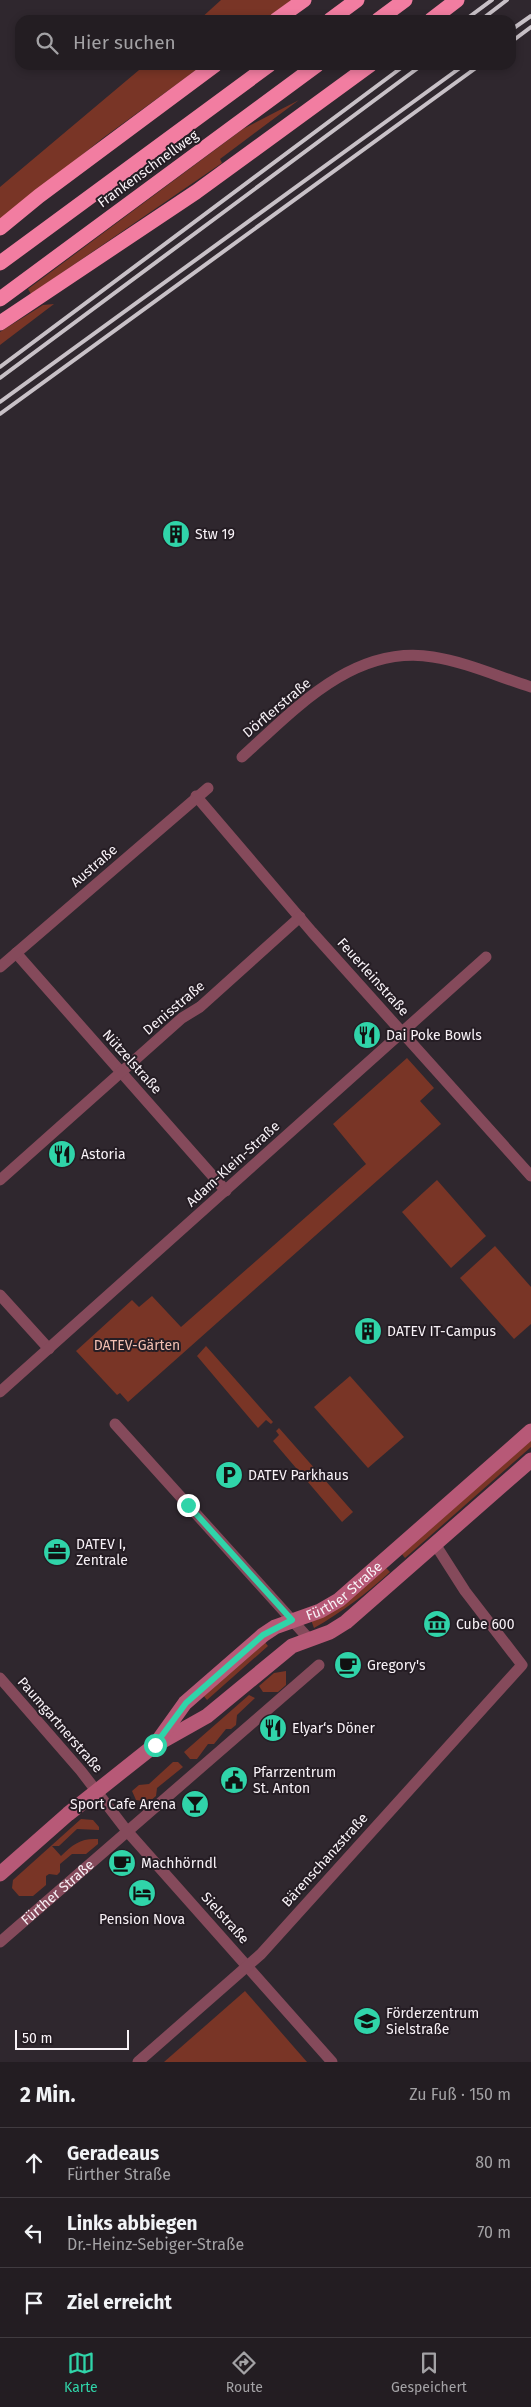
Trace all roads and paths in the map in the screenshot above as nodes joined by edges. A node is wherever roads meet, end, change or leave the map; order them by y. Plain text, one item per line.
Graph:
1 (304, 0) edge
2 (357, 0) edge
3 (405, 0) edge
4 (456, 0) edge
5 (283, 15) edge
6 (337, 15) edge
7 (385, 15) edge
8 (437, 15) edge
9 (209, 70) edge
10 (262, 70) edge
11 (309, 70) edge
12 (363, 70) edge
13 (0, 228) edge
14 (0, 263) edge
15 (0, 299) edge
16 (0, 324) edge
17 (531, 687) edge
18 (242, 757) dead end
19 (208, 788) dead end
20 (196, 796) junction
21 (300, 917) junction
22 (16, 953) junction
23 (486, 957) dead end
24 (0, 967) edge
25 (402, 1032) junction
26 (122, 1072) junction
27 (531, 1176) edge
28 (0, 1180) edge
29 (226, 1190) junction
30 (0, 1295) edge
31 (49, 1348) junction
32 (0, 1392) edge
33 (115, 1424) dead end
34 (531, 1431) edge
35 (531, 1460) edge
36 (435, 1544) junction
37 (292, 1620) junction
38 (309, 1640) junction
39 (319, 1664) dead end
40 (0, 1678) edge
41 (155, 1745) junction
42 (97, 1792) junction
43 (127, 1831) junction
44 (0, 1874) edge
45 (0, 1942) edge
46 (248, 1966) junction
47 (138, 2062) edge
48 (332, 2062) edge

1 - 5 highway
2 - 6 highway
3 - 7 highway
4 - 8 highway
9 - 13 highway
10 - 14 highway, Frankenschnellweg
11 - 15 highway, Frankenschnellweg
12 - 16 highway
17 - 18 street, Dörflerstraße
19 - 20 street, Austraße
20 - 21 street, Feuerleinstraße
20 - 22 street, Austraße
21 - 25 street, Feuerleinstraße
21 - 26 street, Denisstraße
22 - 24 street, Austraße
22 - 26 street, Nützelstraße
23 - 25 street, Adam-Klein-Straße
25 - 27 street, Feuerleinstraße
25 - 29 street, Adam-Klein-Straße
26 - 28 street, Denisstraße
26 - 29 street, Nützelstraße
29 - 31 street, Adam-Klein-Straße
30 - 31 street
31 - 32 street, Adam-Klein-Straße
33 - 37 street
34 - 37 main road, Fürther Straße
35 - 36 main road, Fürther Straße
36 - 38 main road, Fürther Straße
36 - 46 street, Bärenschanzstraße
37 - 38 street
37 - 41 main road, Fürther Straße
38 - 41 main road, Fürther Straße
39 - 43 street, Fürther Straße
40 - 42 street, Paumgartnerstraße
41 - 42 main road, Fürther Straße
42 - 43 street, Sielstraße
42 - 44 main road, Fürther Straße
43 - 45 street, Fürther Straße
43 - 46 street, Sielstraße
46 - 47 street, Bärenschanzstraße
46 - 48 street, Sielstraße

